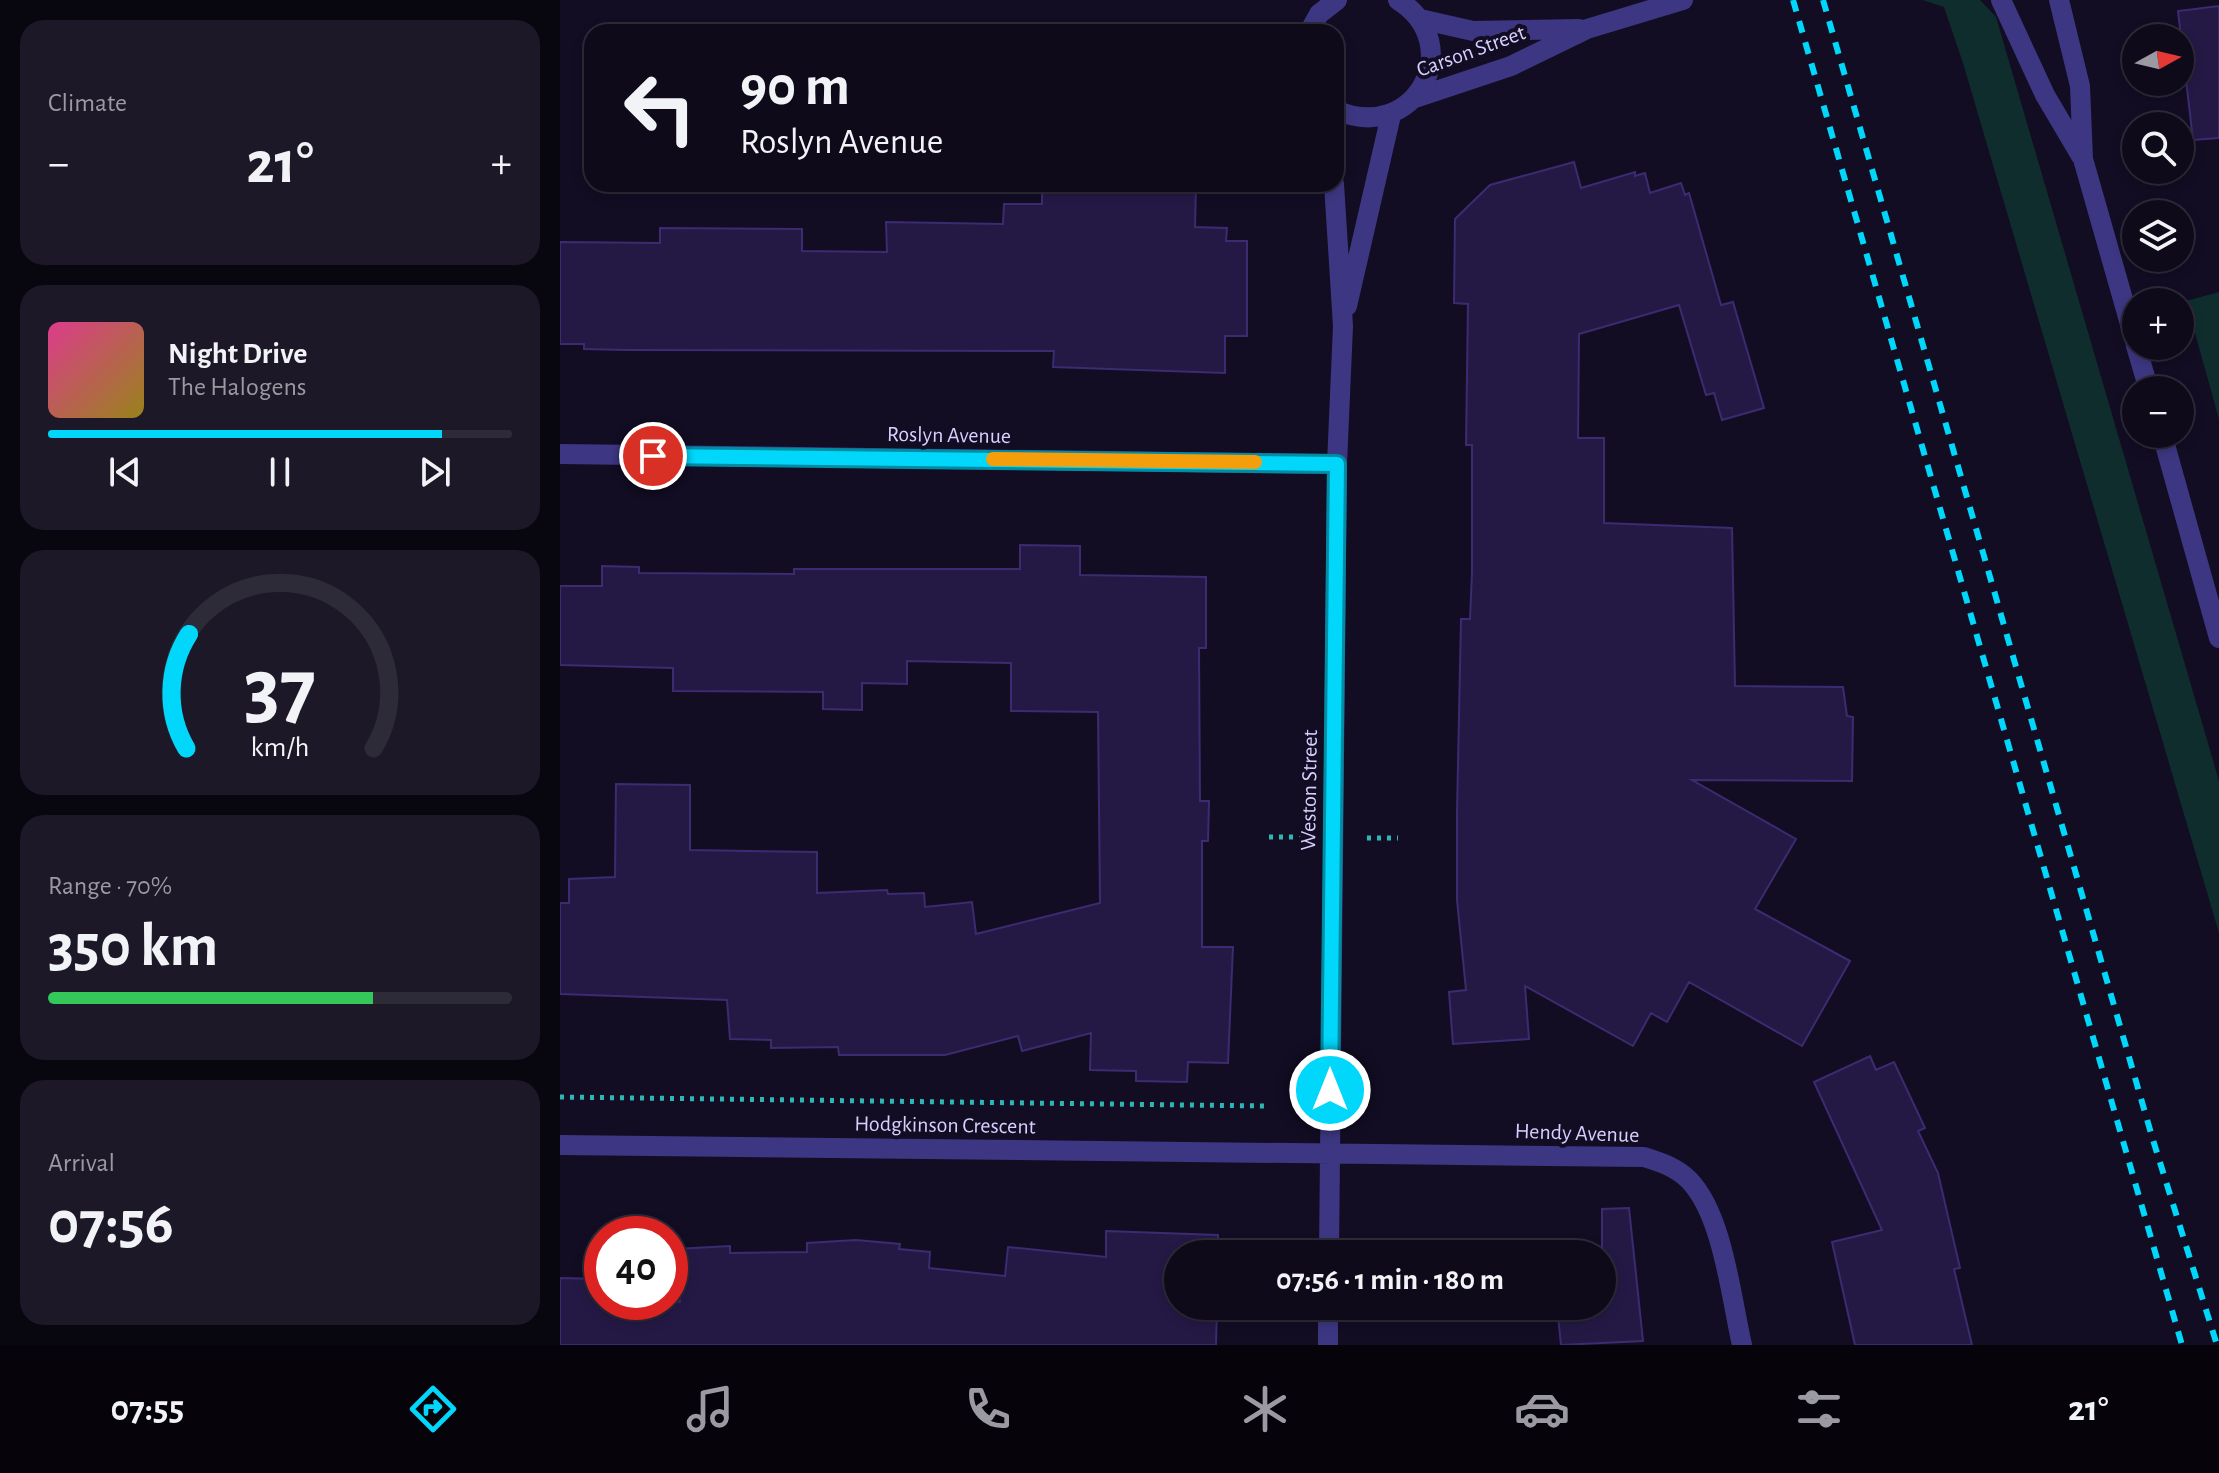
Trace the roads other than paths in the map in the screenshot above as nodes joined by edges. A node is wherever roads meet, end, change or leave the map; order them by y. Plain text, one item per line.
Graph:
1 (1337, 0) edge
2 (1398, 0) edge
3 (1683, 0) edge
4 (2001, 0) edge
5 (2059, 0) edge
6 (1317, 15) edge
7 (1420, 19) junction
8 (1587, 29) junction
9 (1415, 98) junction
10 (1344, 114) edge
11 (1391, 115) junction
12 (2083, 159) junction
13 (1335, 192) edge
14 (2122, 296) edge
15 (1343, 326) junction
16 (2166, 448) edge
17 (560, 454) edge
18 (1337, 464) junction
19 (2219, 638) edge
20 (560, 1145) edge
21 (1330, 1153) junction
22 (1329, 1240) edge
23 (1328, 1320) edge
24 (1328, 1345) edge
25 (1742, 1345) edge

1 - 6 street
2 - 7 street
3 - 8 street, Carson Street
4 - 12 street
5 - 12 street
7 - 8 street, Carson Street
7 - 9 street
8 - 9 street, Carson Street
9 - 11 street
10 - 11 street
11 - 15 street, Weston Street
12 - 14 street
13 - 15 street, Weston Street
15 - 18 street, Weston Street
16 - 19 street
17 - 18 street, Roslyn Avenue
18 - 21 street, Weston Street
20 - 21 street, Hodgkinson Crescent
21 - 22 street, Weston Street
21 - 25 street, Hendy Avenue
23 - 24 street

